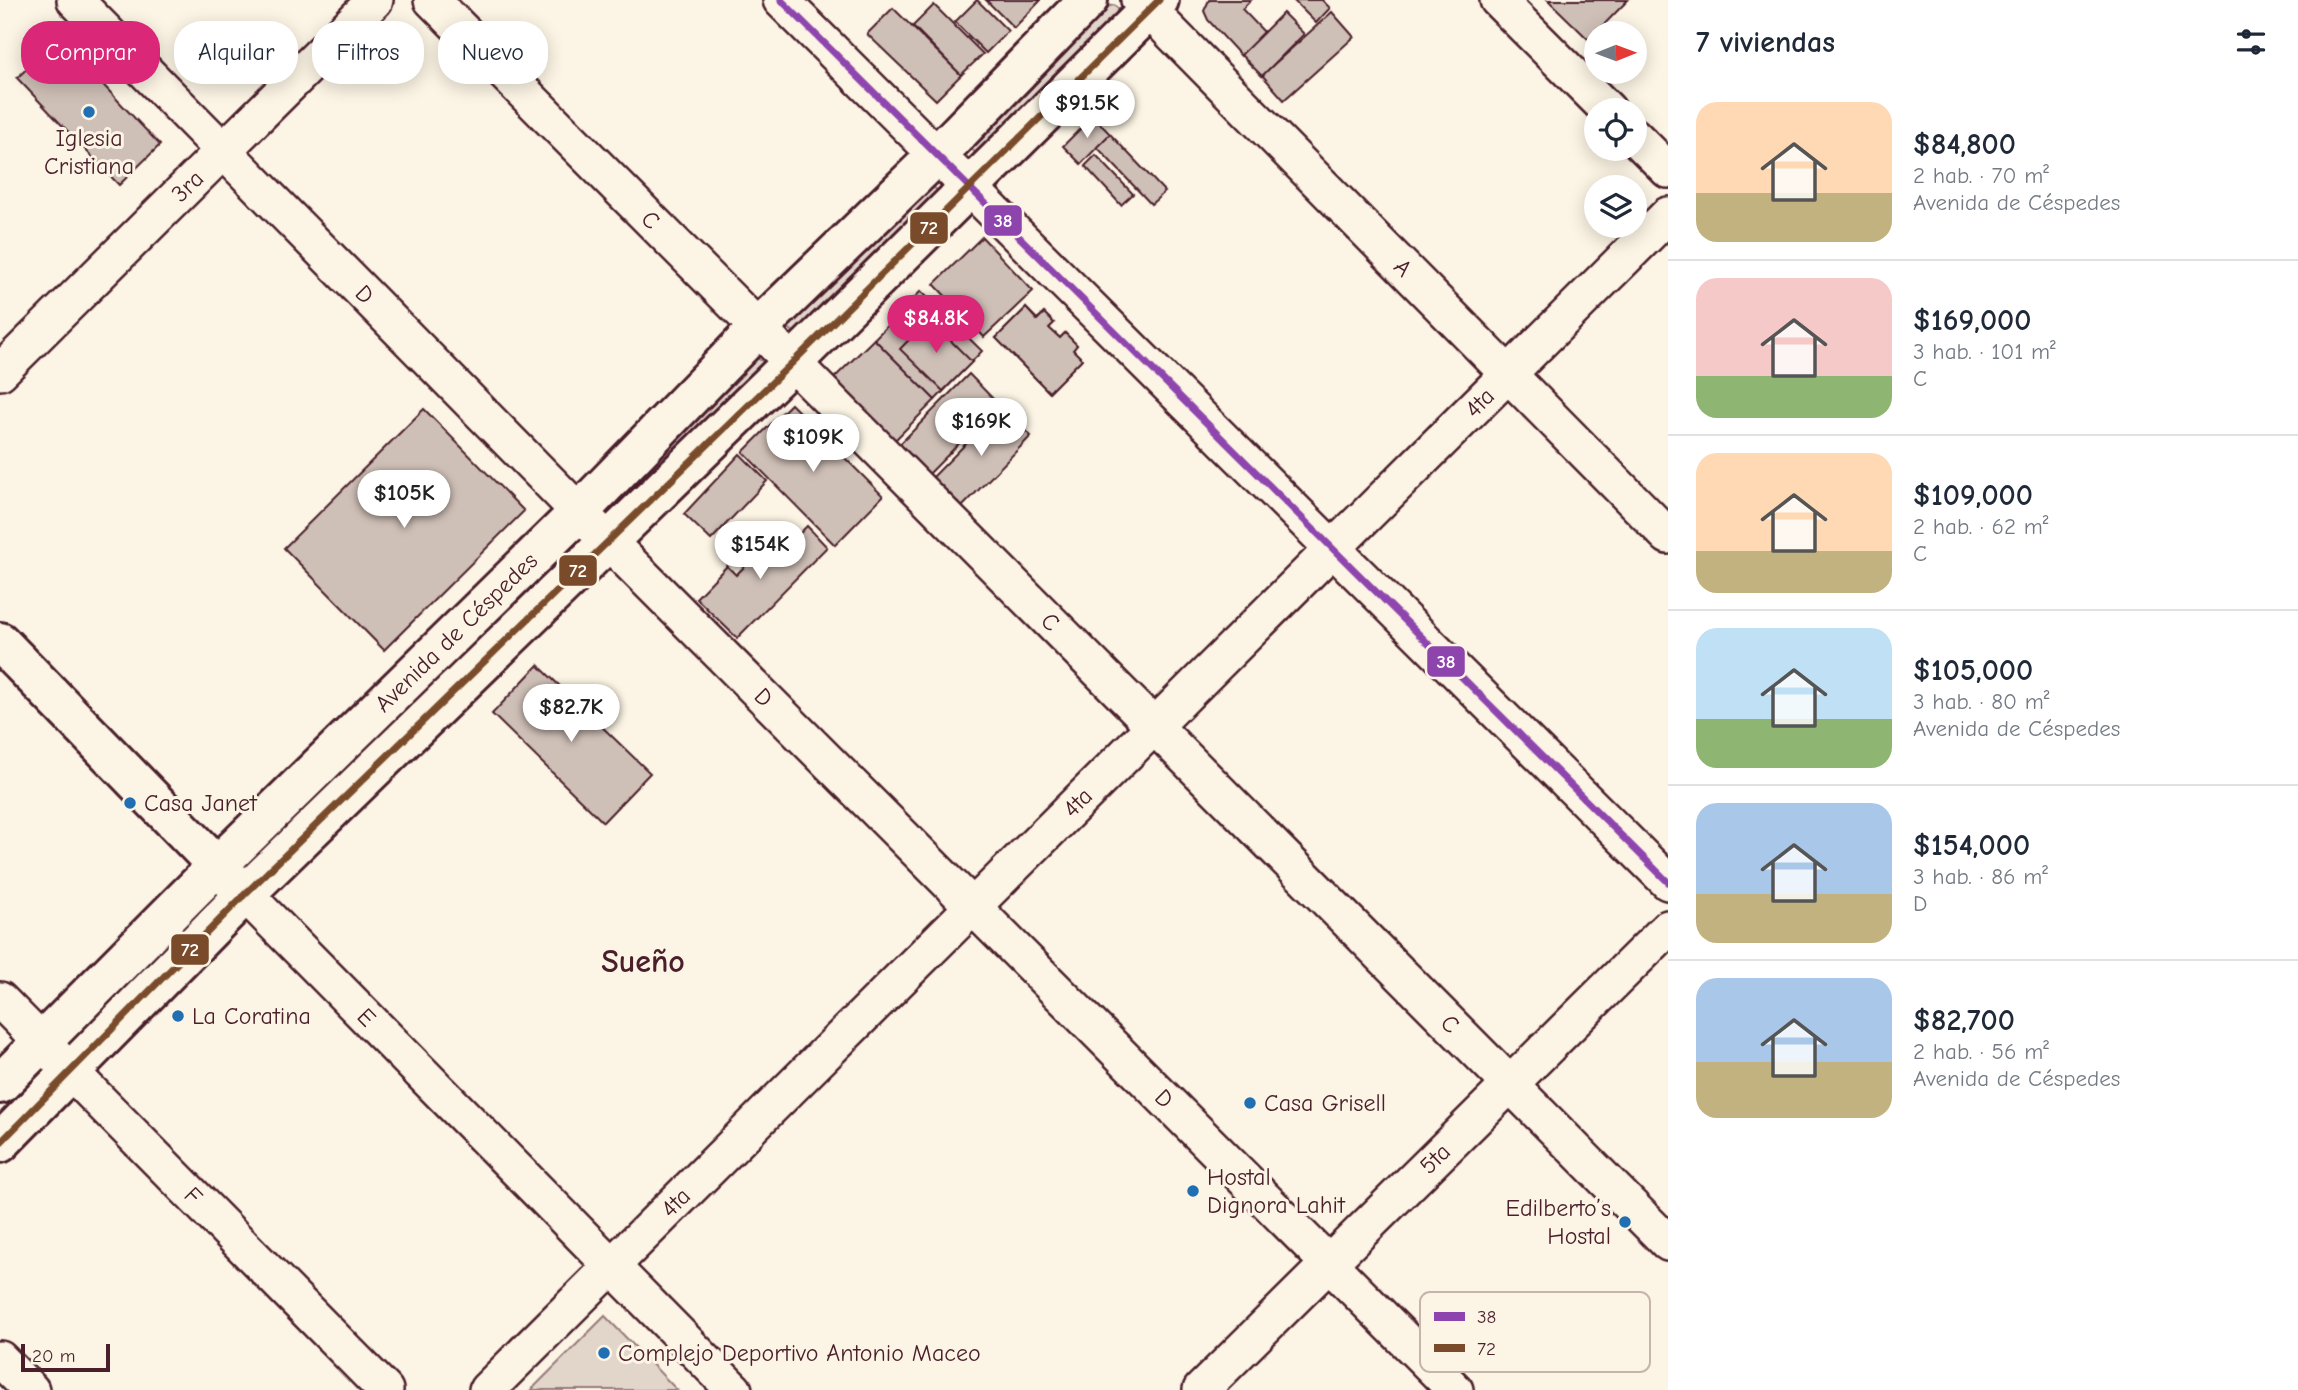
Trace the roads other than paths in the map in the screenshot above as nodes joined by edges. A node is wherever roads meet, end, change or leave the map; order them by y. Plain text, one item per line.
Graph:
1 (75, 0) edge
2 (374, 0) edge
3 (432, 0) edge
4 (781, 0) edge
5 (1088, 0) edge
6 (1499, 0) edge
7 (1149, 4) edge
8 (1596, 98) edge
9 (1647, 149) edge
10 (223, 151) junction
11 (936, 156) junction
12 (1668, 170) edge
13 (970, 187) junction
14 (1668, 215) edge
15 (758, 328) junction
16 (793, 362) junction
17 (0, 372) edge
18 (1508, 375) junction
19 (579, 512) junction
20 (1668, 536) edge
21 (610, 540) junction
22 (1333, 549) junction
23 (0, 642) edge
24 (1154, 728) junction
25 (217, 866) junction
26 (1668, 882) edge
27 (245, 894) junction
28 (973, 905) junction
29 (1668, 928) edge
30 (0, 1000) edge
31 (42, 1042) junction
32 (71, 1072) junction
33 (1511, 1083) junction
34 (0, 1084) edge
35 (0, 1143) edge
36 (1668, 1243) edge
37 (1329, 1263) junction
38 (612, 1267) junction
39 (1420, 1355) edge
40 (0, 1359) edge
41 (1437, 1372) edge
42 (31, 1390) edge
43 (386, 1390) edge
44 (487, 1390) edge
45 (734, 1390) edge
46 (1201, 1390) edge
47 (1455, 1390) edge

1 - 10 street, D
2 - 10 street, 3ra
3 - 15 street, C
4 - 11 street
5 - 11 main road, Avenida de Céspedes
6 - 8 street
7 - 13 main road, Avenida de Céspedes
7 - 18 street, A
9 - 12 street
10 - 17 street, 3ra
10 - 19 street, D
11 - 13 street
11 - 15 main road, Avenida de Céspedes
13 - 16 main road, Avenida de Céspedes
13 - 22 street
14 - 18 street, 4ta
15 - 16 street, C
15 - 19 main road, Avenida de Céspedes
16 - 21 main road, Avenida de Céspedes
16 - 24 street, C
18 - 20 street, A
18 - 22 street, 4ta
19 - 21 street, D
19 - 25 main road, Avenida de Céspedes
21 - 27 main road, Avenida de Céspedes
21 - 28 street, D
22 - 24 street, 4ta
22 - 26 street
23 - 25 main road, E
24 - 28 street, 4ta
24 - 33 street, C
25 - 27 main road, E
25 - 31 main road, Avenida de Céspedes
27 - 32 main road, Avenida de Céspedes
27 - 38 street, E
28 - 37 street, D
28 - 38 street, 4ta
29 - 33 street, 5ta
30 - 31 street, F
31 - 32 street, F
31 - 34 main road, Avenida de Céspedes
32 - 35 main road, Avenida de Céspedes
32 - 43 street, F
33 - 36 street, C
33 - 37 street, 5ta
37 - 39 street, D
37 - 46 street, 5ta
38 - 44 street, 4ta
38 - 45 street, E
40 - 42 street
41 - 47 street, D

